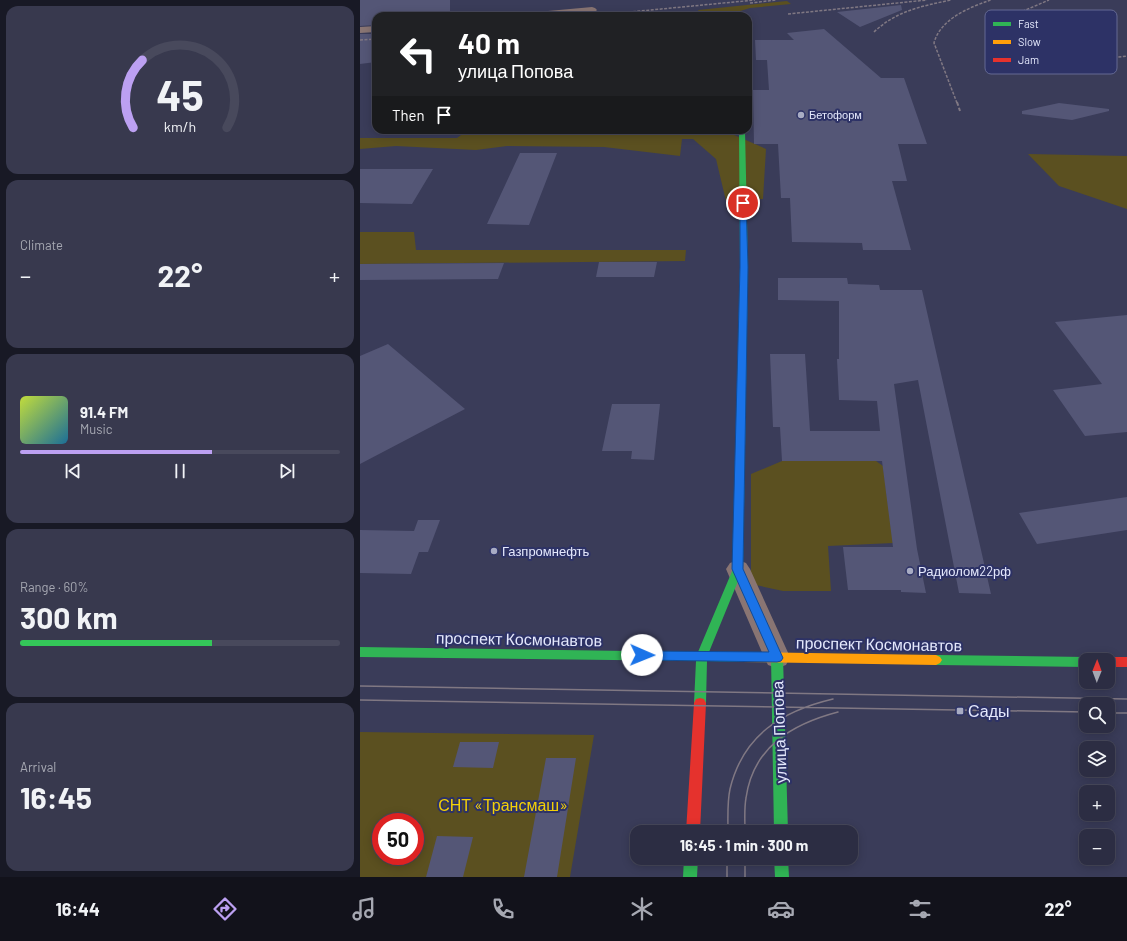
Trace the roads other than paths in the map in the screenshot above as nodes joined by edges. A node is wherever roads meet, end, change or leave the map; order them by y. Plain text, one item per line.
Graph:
1 (592, 10) dead end
2 (570, 12) edge
3 (372, 29) edge
4 (360, 30) edge
5 (742, 134) edge
6 (738, 569) junction
7 (360, 652) edge
8 (702, 656) junction
9 (777, 658) junction
10 (1079, 662) edge
11 (1115, 662) edge
12 (1127, 662) edge
13 (692, 825) edge
14 (781, 825) edge
15 (691, 865) edge
16 (781, 865) edge
17 (690, 877) edge
18 (782, 877) edge

1 - 2 street
3 - 4 street
5 - 6 street, улица Попова
6 - 8 street, улица Попова
6 - 9 street, улица Попова
7 - 8 street, проспект Космонавтов
8 - 9 street, проспект Космонавтов
8 - 13 street, улица Попова
9 - 10 street, проспект Космонавтов
9 - 14 street, улица Попова
11 - 12 street
15 - 17 street
16 - 18 street

